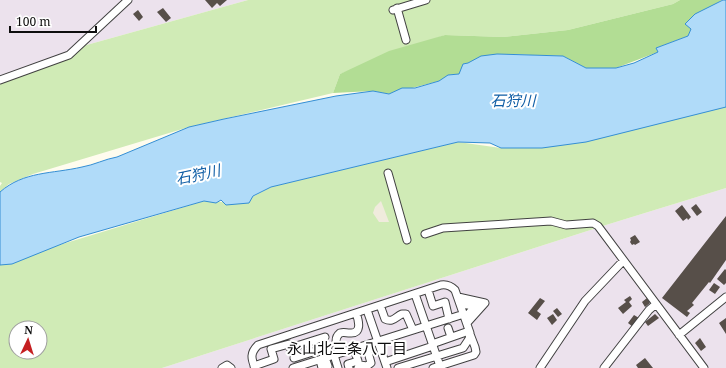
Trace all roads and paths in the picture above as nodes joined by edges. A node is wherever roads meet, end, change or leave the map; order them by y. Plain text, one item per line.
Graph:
1 (128, 0) edge
2 (426, 0) edge
3 (406, 40) dead end
4 (0, 80) edge
5 (388, 173) dead end
6 (425, 234) dead end
7 (408, 240) dead end
8 (623, 261) junction
9 (428, 290) junction
10 (415, 294) junction
11 (726, 297) edge
12 (459, 301) junction
13 (656, 304) junction
14 (380, 305) junction
15 (367, 310) junction
16 (356, 313) junction
17 (465, 318) junction
18 (449, 319) junction
19 (321, 325) junction
20 (426, 326) junction
21 (448, 328) dead end
22 (413, 330) junction
23 (470, 332) junction
24 (679, 335) junction
25 (286, 336) junction
26 (325, 337) junction
27 (451, 337) junction
28 (378, 341) junction
29 (416, 344) dead end
30 (366, 345) junction
31 (432, 345) junction
32 (290, 346) junction
33 (328, 347) junction
34 (400, 348) dead end
35 (354, 349) junction
36 (419, 351) junction
37 (402, 356) junction
38 (436, 356) junction
39 (294, 358) junction
40 (326, 359) edge
41 (386, 365) edge
42 (254, 367) edge
43 (436, 367) edge
44 (222, 368) edge
45 (231, 368) edge
46 (295, 368) edge
47 (327, 368) edge
48 (338, 368) edge
49 (349, 368) edge
50 (358, 368) edge
51 (398, 368) edge
52 (540, 368) edge
53 (604, 368) edge
54 (704, 368) edge

1 - 4 street
2 - 3 street
5 - 7 street
6 - 8 street
8 - 13 street
8 - 52 street
9 - 10 street
9 - 12 street
9 - 18 street
10 - 14 street
10 - 20 street
11 - 24 street
12 - 17 street
12 - 17 street
13 - 24 street
13 - 53 street
14 - 15 street
14 - 22 street
15 - 16 street
15 - 28 street
16 - 19 street
16 - 40 street
17 - 18 street
17 - 23 street
18 - 20 street
19 - 25 street
19 - 26 street
20 - 22 street
20 - 31 street
21 - 27 street
22 - 28 street
23 - 27 street
23 - 38 street
23 - 43 street
24 - 54 street
25 - 32 street
25 - 42 street
26 - 32 street
26 - 33 street
27 - 31 street
28 - 30 street
28 - 41 street
29 - 36 street
30 - 35 street
30 - 50 street
31 - 36 street
31 - 38 street
32 - 39 street
32 - 42 street
33 - 39 street
33 - 40 street
34 - 37 street
35 - 40 street
35 - 49 street
36 - 37 street
37 - 41 street
38 - 43 street
38 - 51 street
39 - 46 street
40 - 46 street
40 - 47 street
40 - 48 street
44 - 45 street

